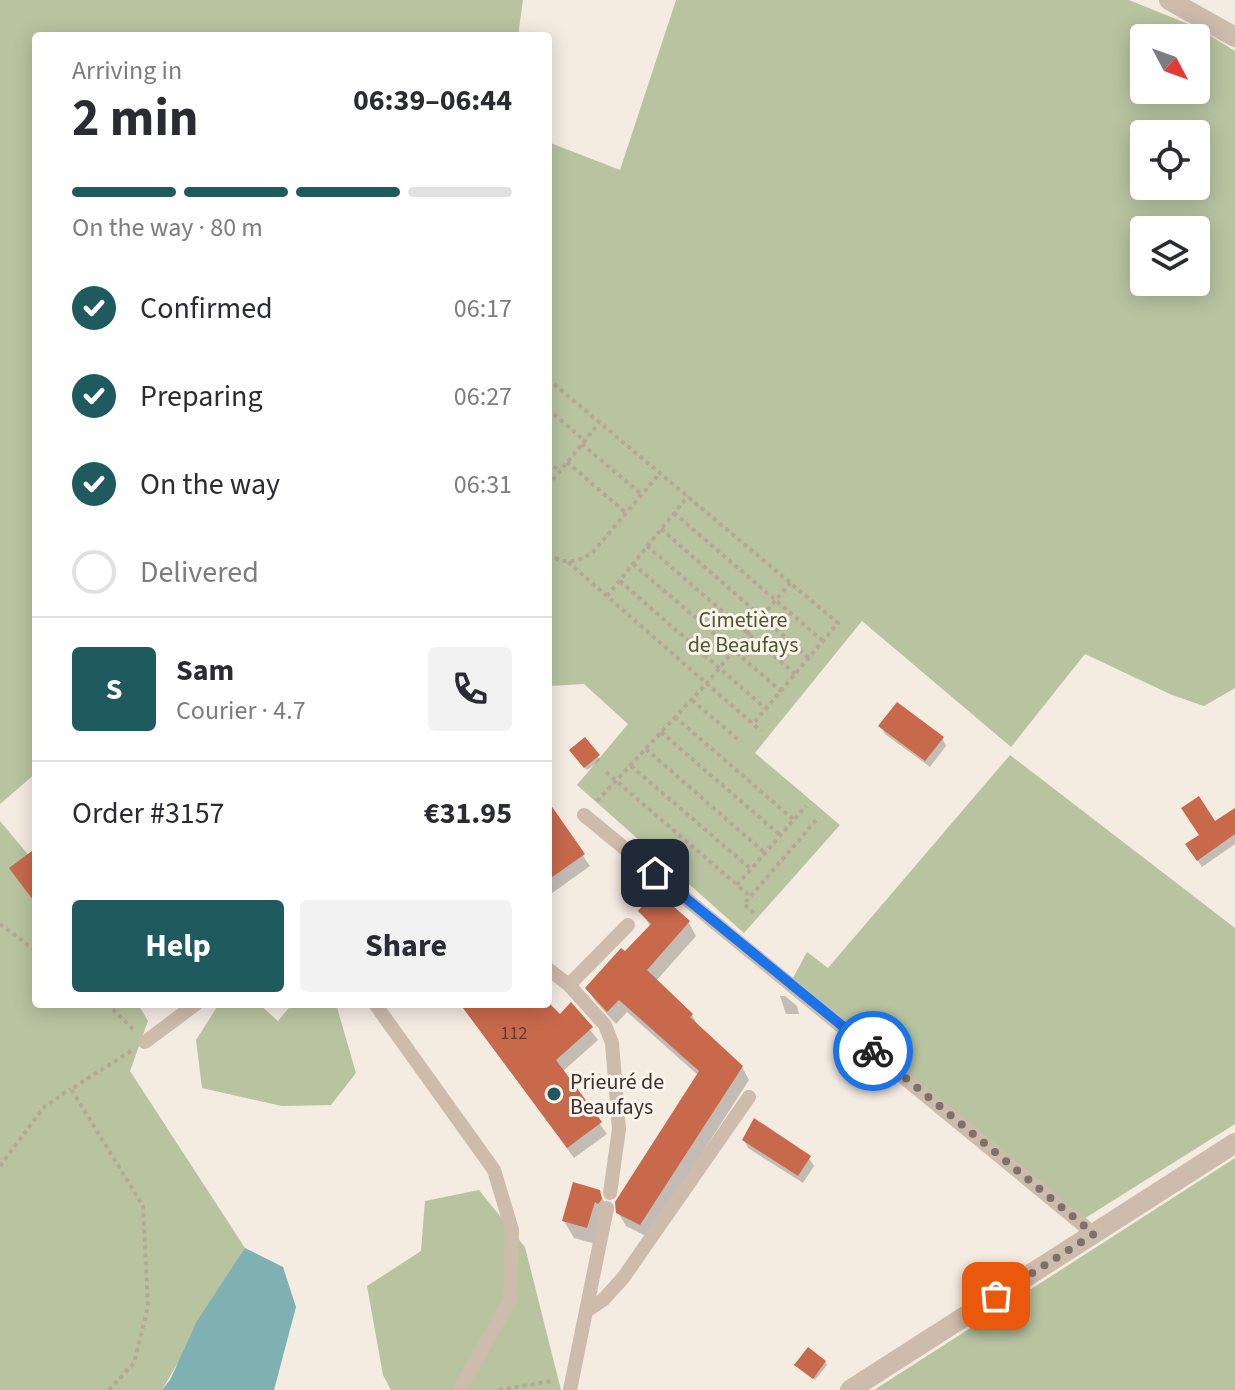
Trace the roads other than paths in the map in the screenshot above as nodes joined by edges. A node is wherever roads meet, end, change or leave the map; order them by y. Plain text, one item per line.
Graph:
1 (1169, 0) edge
2 (1235, 37) edge
3 (584, 815) road end
4 (628, 925) dead end
5 (552, 972) edge
6 (569, 985) junction
7 (191, 1008) edge
8 (378, 1008) edge
9 (145, 1042) road end
10 (749, 1097) dead end
11 (1235, 1143) edge
12 (610, 1193) dead end
13 (607, 1208) dead end
14 (1094, 1234) junction
15 (588, 1310) junction
16 (571, 1383) edge
17 (459, 1390) edge
18 (850, 1390) edge

1 - 2 street
3 - 14 lane
4 - 6 lane
5 - 6 lane
6 - 12 lane
7 - 9 lane
8 - 17 lane
10 - 15 lane
11 - 14 street
13 - 15 lane
14 - 18 street
15 - 16 lane

